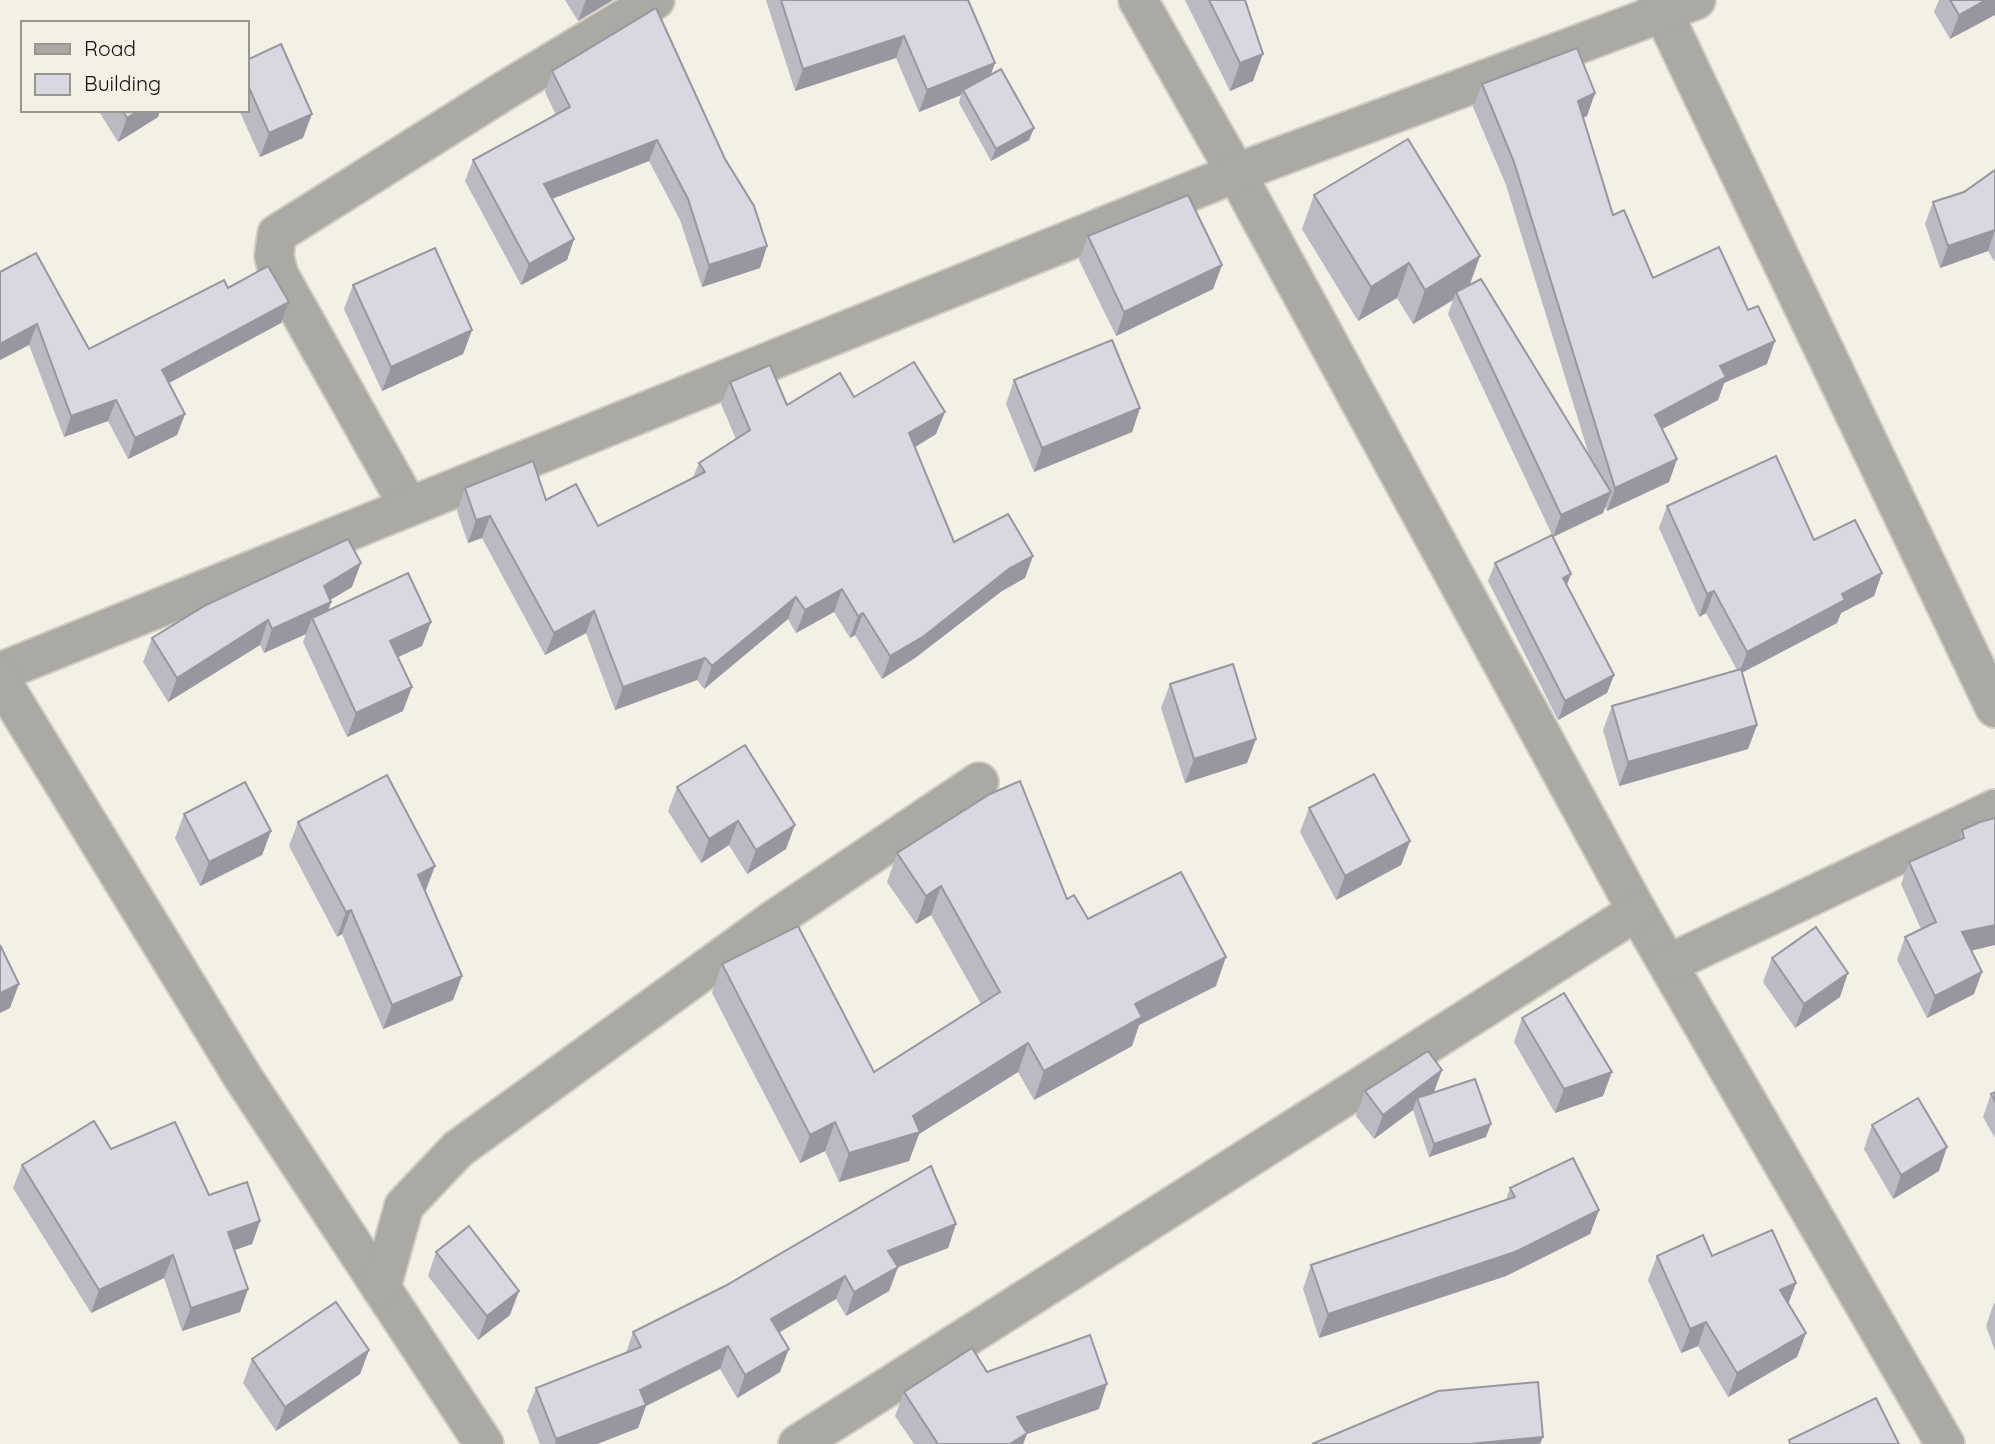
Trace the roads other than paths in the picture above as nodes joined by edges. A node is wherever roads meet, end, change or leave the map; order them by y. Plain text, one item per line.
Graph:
1 (655, 0) edge
2 (1138, 0) edge
3 (1672, 4) edge
4 (1236, 173) junction
5 (409, 507) junction
6 (0, 672) edge
7 (0, 679) edge
8 (1995, 708) edge
9 (979, 782) dead end
10 (1995, 809) edge
11 (1637, 911) junction
12 (1668, 964) junction
13 (382, 1288) junction
14 (484, 1444) edge
15 (798, 1444) edge
16 (1945, 1444) edge

1 - 5 street
2 - 4 street
3 - 4 street
3 - 8 street
4 - 5 street
4 - 11 street
5 - 6 street
7 - 13 street
9 - 13 street
10 - 12 street
11 - 12 street
11 - 15 street
12 - 16 street
13 - 14 street

